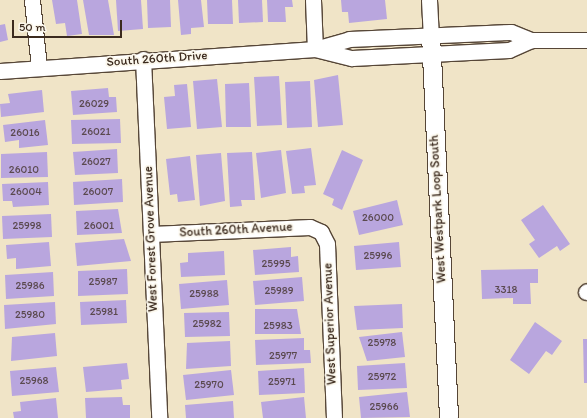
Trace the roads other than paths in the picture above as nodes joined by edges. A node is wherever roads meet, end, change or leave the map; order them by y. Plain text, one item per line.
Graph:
1 (32, 0) edge
2 (313, 0) edge
3 (429, 0) edge
4 (431, 35) junction
5 (531, 40) junction
6 (587, 40) edge
7 (315, 49) junction
8 (432, 53) junction
9 (143, 60) junction
10 (39, 68) junction
11 (0, 71) edge
12 (321, 232) joint
13 (151, 234) junction
14 (159, 418) edge
15 (334, 418) edge
16 (448, 418) edge

1 - 10 street
2 - 7 street
3 - 4 street, West Westpark Loop South
4 - 5 street, South 260th Drive
4 - 7 street, South 260th Drive
4 - 8 street, West Westpark Loop South
5 - 6 street, South 260th Drive
5 - 8 street, South 260th Drive
7 - 8 street, South 260th Drive
7 - 9 street, South 260th Drive
8 - 16 street, West Westpark Loop South
9 - 10 street, South 260th Drive
9 - 13 street, West Forest Grove Avenue
10 - 11 street, South 260th Drive
12 - 13 street, South 260th Avenue
12 - 15 street, West Superior Avenue
13 - 14 street, West Forest Grove Avenue

